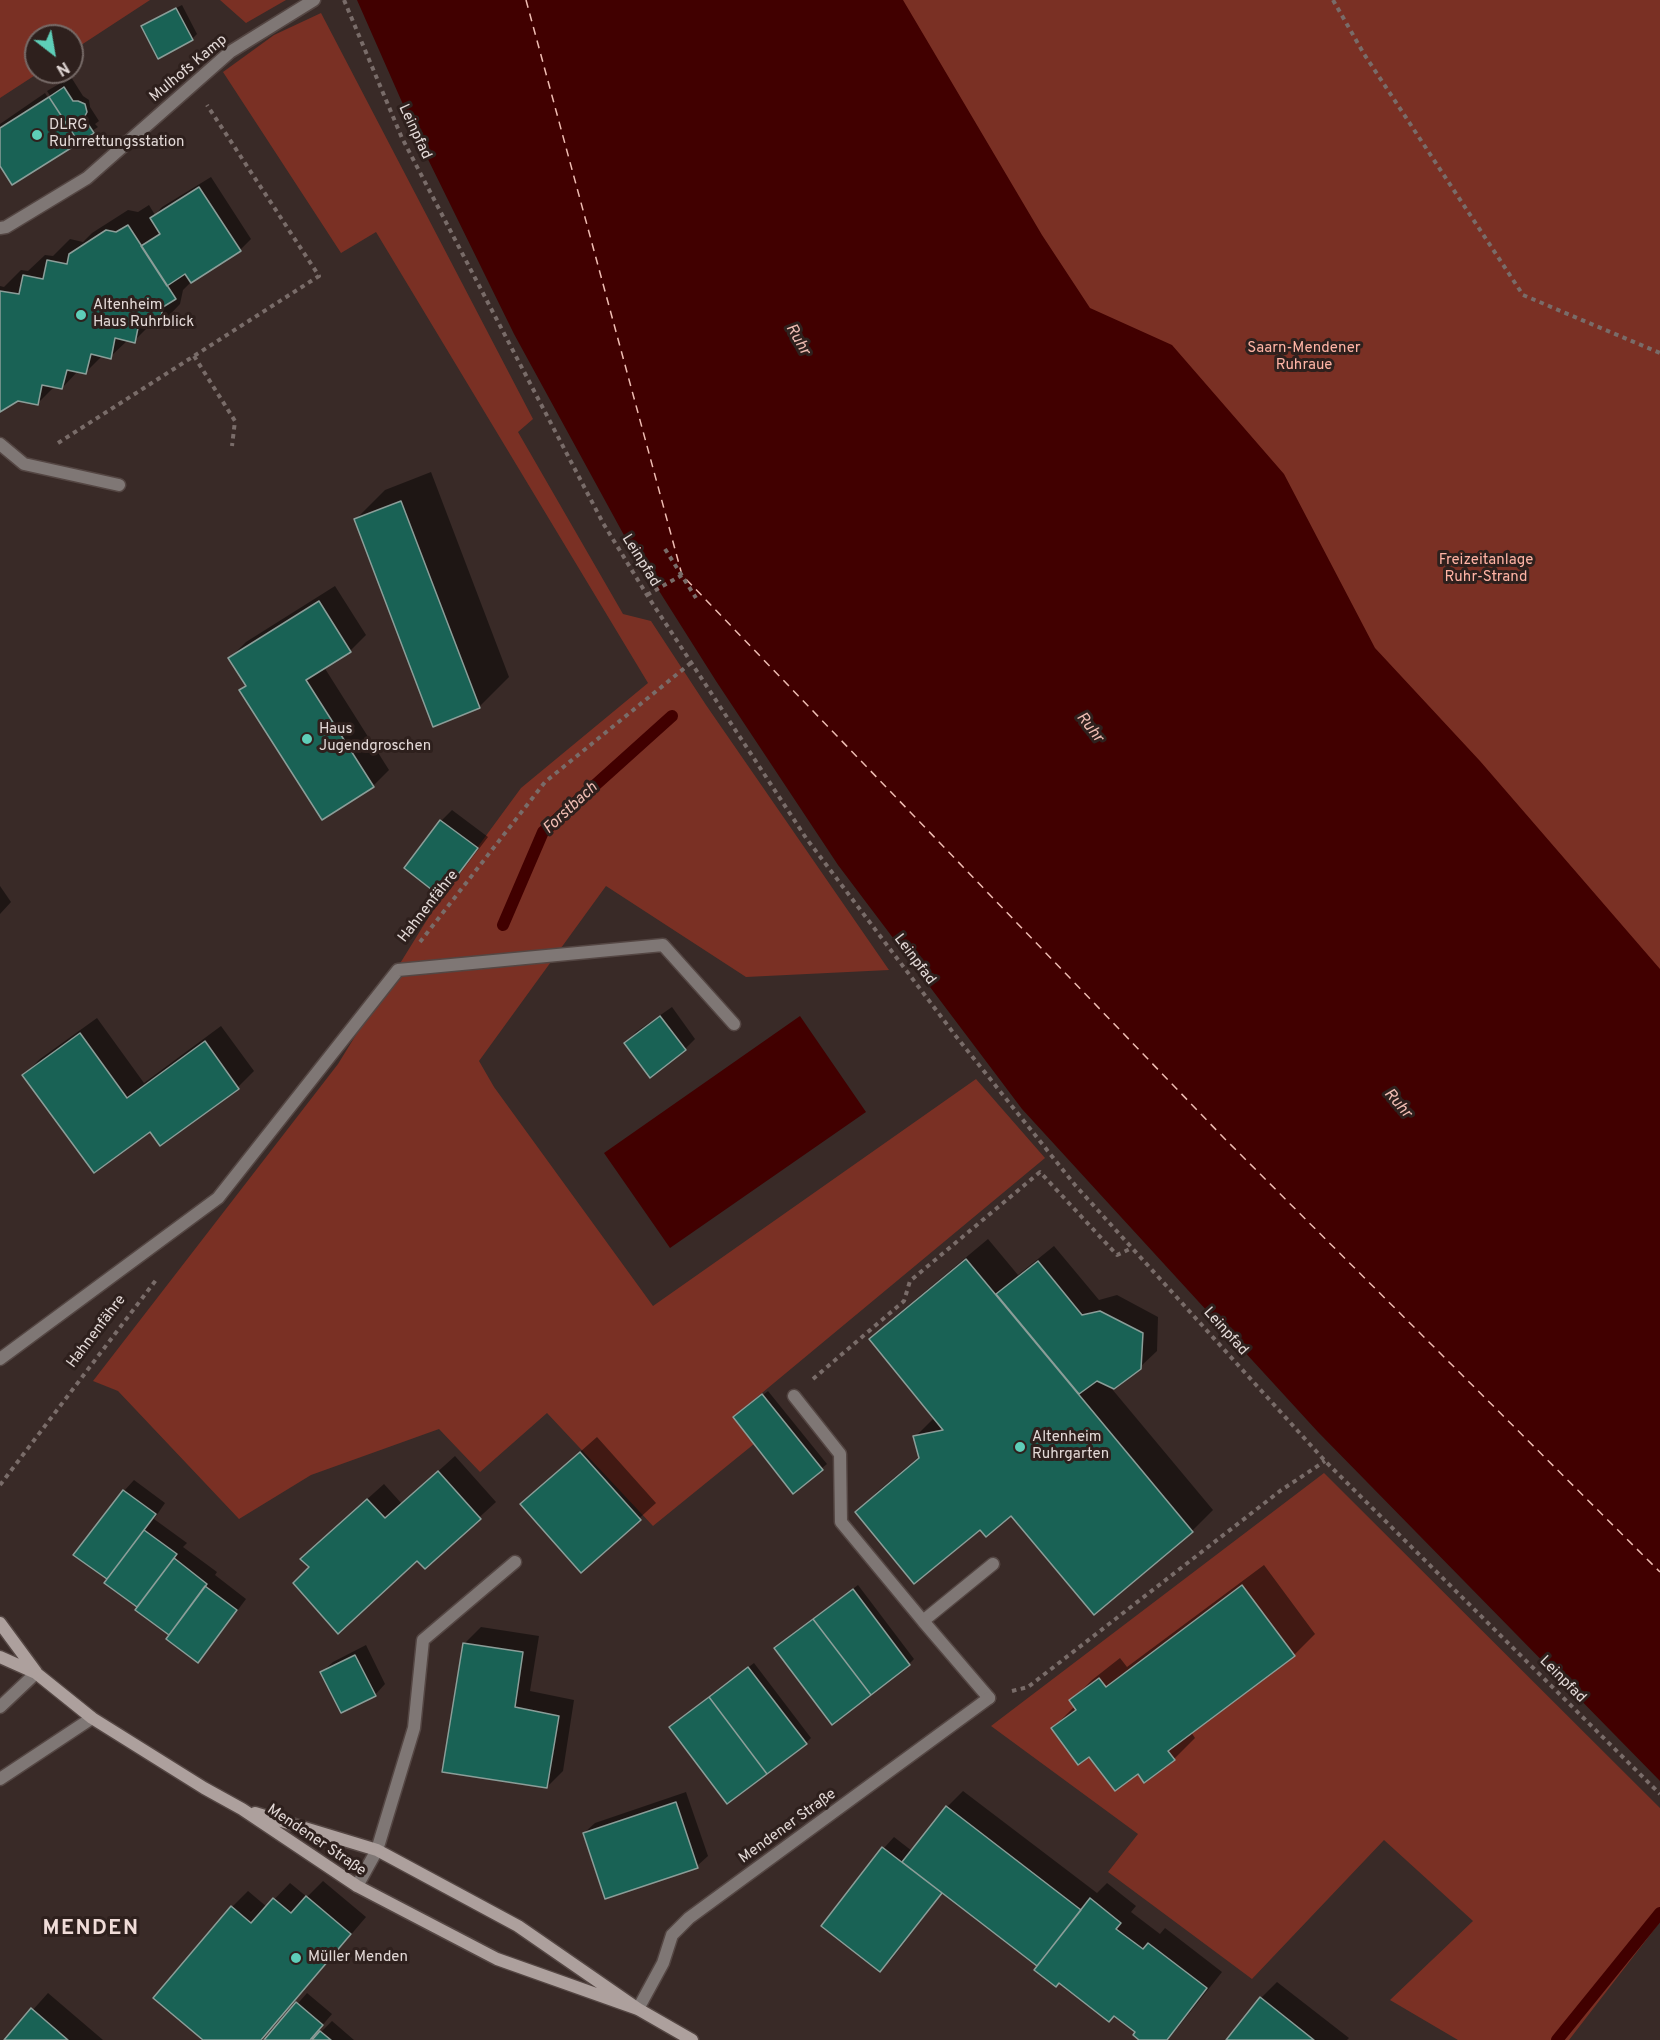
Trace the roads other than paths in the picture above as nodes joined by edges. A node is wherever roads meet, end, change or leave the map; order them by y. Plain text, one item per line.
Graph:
1 (314, 0) edge
2 (0, 228) edge
3 (0, 444) edge
4 (119, 485) dead end
5 (734, 1024) dead end
6 (0, 1359) edge
7 (795, 1396) road end
8 (515, 1562) dead end
9 (993, 1564) dead end
10 (923, 1620) junction
11 (0, 1623) edge
12 (0, 1657) edge
13 (36, 1673) junction
14 (0, 1707) edge
15 (92, 1718) junction
16 (0, 1779) edge
17 (242, 1809) junction
18 (378, 1850) junction
19 (357, 1886) junction
20 (638, 2009) junction
21 (692, 2040) edge

1 - 2 street, Mulhofs Kamp
3 - 4 street
5 - 6 street, Hahnenfähre
7 - 10 street
8 - 18 street
9 - 10 street
10 - 20 street, Mendener Straße
11 - 13 main road, Mendener Straße
12 - 13 main road, Mendener Straße
13 - 14 street
13 - 15 main road, Mendener Straße
15 - 16 street
15 - 17 main road, Mendener Straße
17 - 18 main road, Mendener Straße
17 - 19 main road, Mendener Straße
18 - 19 street
18 - 20 main road, Mendener Straße
19 - 20 main road, Mendener Straße
20 - 21 main road, Mendener Straße

